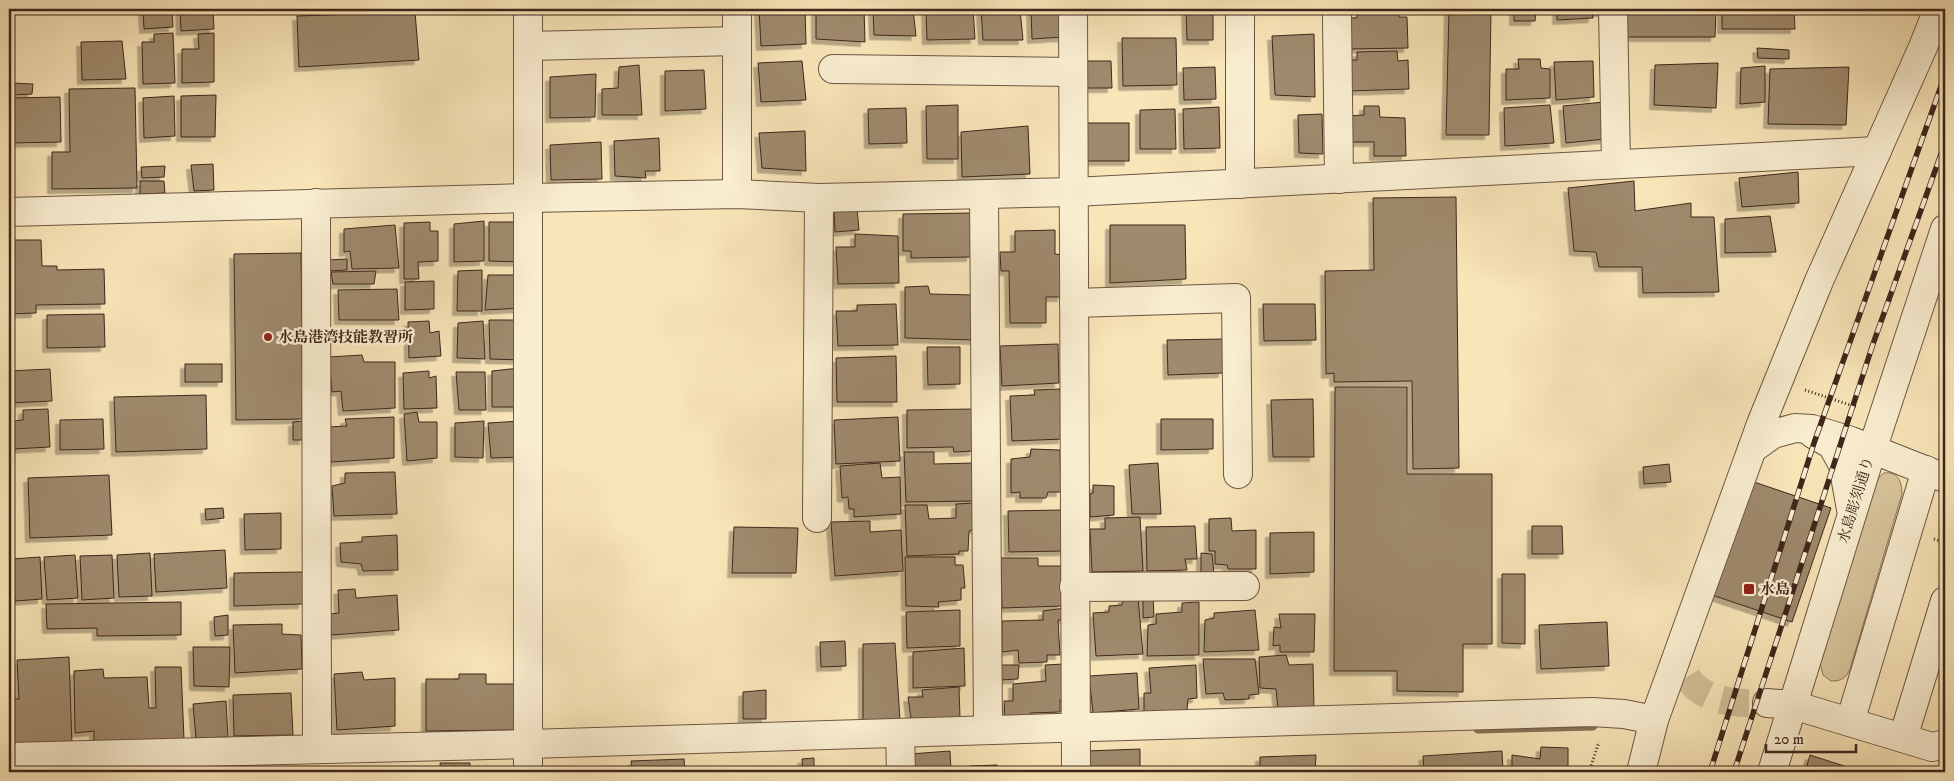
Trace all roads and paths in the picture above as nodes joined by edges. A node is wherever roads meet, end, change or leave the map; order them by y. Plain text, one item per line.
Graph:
1 (528, 9) edge
2 (737, 9) edge
3 (1073, 9) edge
4 (1240, 9) edge
5 (1613, 9) edge
6 (1938, 9) edge
7 (1337, 17) dead end
8 (737, 41) junction
9 (528, 46) junction
10 (833, 69) dead end
11 (1073, 72) junction
12 (1877, 151) junction
13 (1616, 164) junction
14 (1338, 179) junction
15 (1240, 184) junction
16 (1074, 192) junction
17 (737, 194) junction
18 (984, 195) junction
19 (529, 198) junction
20 (819, 198) junction
21 (316, 203) junction
22 (9, 212) edge
23 (1945, 229) edge
24 (1074, 302) junction
25 (1797, 387) dead end
26 (1859, 408) dead end
27 (1795, 428) junction
28 (1752, 449) junction
29 (1872, 450) junction
30 (1238, 474) dead end
31 (1936, 474) edge
32 (1851, 516) junction
33 (817, 518) dead end
34 (1074, 586) junction
35 (1245, 586) dead end
36 (1945, 601) edge
37 (1780, 704) junction
38 (1654, 720) junction
39 (1850, 722) junction
40 (988, 729) junction
41 (1077, 736) junction
42 (1903, 738) junction
43 (1599, 740) dead end
44 (1945, 744) edge
45 (317, 749) junction
46 (901, 749) edge
47 (9, 757) edge
48 (528, 759) edge
49 (1076, 772) edge
50 (1589, 772) edge
51 (1641, 772) edge
52 (1772, 772) edge

1 - 9 street
2 - 8 street
3 - 11 street
4 - 15 street
5 - 13 street
6 - 12 street
7 - 14 street
8 - 9 street
8 - 17 street
9 - 19 street
10 - 11 street
11 - 16 street
12 - 13 street
12 - 28 street
13 - 14 street
14 - 15 street
15 - 16 street
16 - 18 street
16 - 24 street
17 - 19 street
17 - 20 street
18 - 20 street
18 - 40 street
19 - 21 street
19 - 48 street
20 - 33 street
21 - 22 street
21 - 45 street
23 - 29 street, 水島彫刻通り
24 - 30 street
24 - 34 street
25 - 26 path
27 - 28 street
27 - 29 street
27 - 32 street
28 - 38 street
29 - 31 street
29 - 32 street, 水島彫刻通り
31 - 39 street
32 - 37 street, 水島彫刻通り
34 - 35 street
34 - 41 street
36 - 42 street
37 - 39 street
37 - 52 street, 水島彫刻通り
38 - 41 street
38 - 51 street
39 - 42 street
40 - 41 street
40 - 46 street
41 - 49 street
42 - 44 street
43 - 50 path
45 - 47 street
45 - 48 street
46 - 48 street

